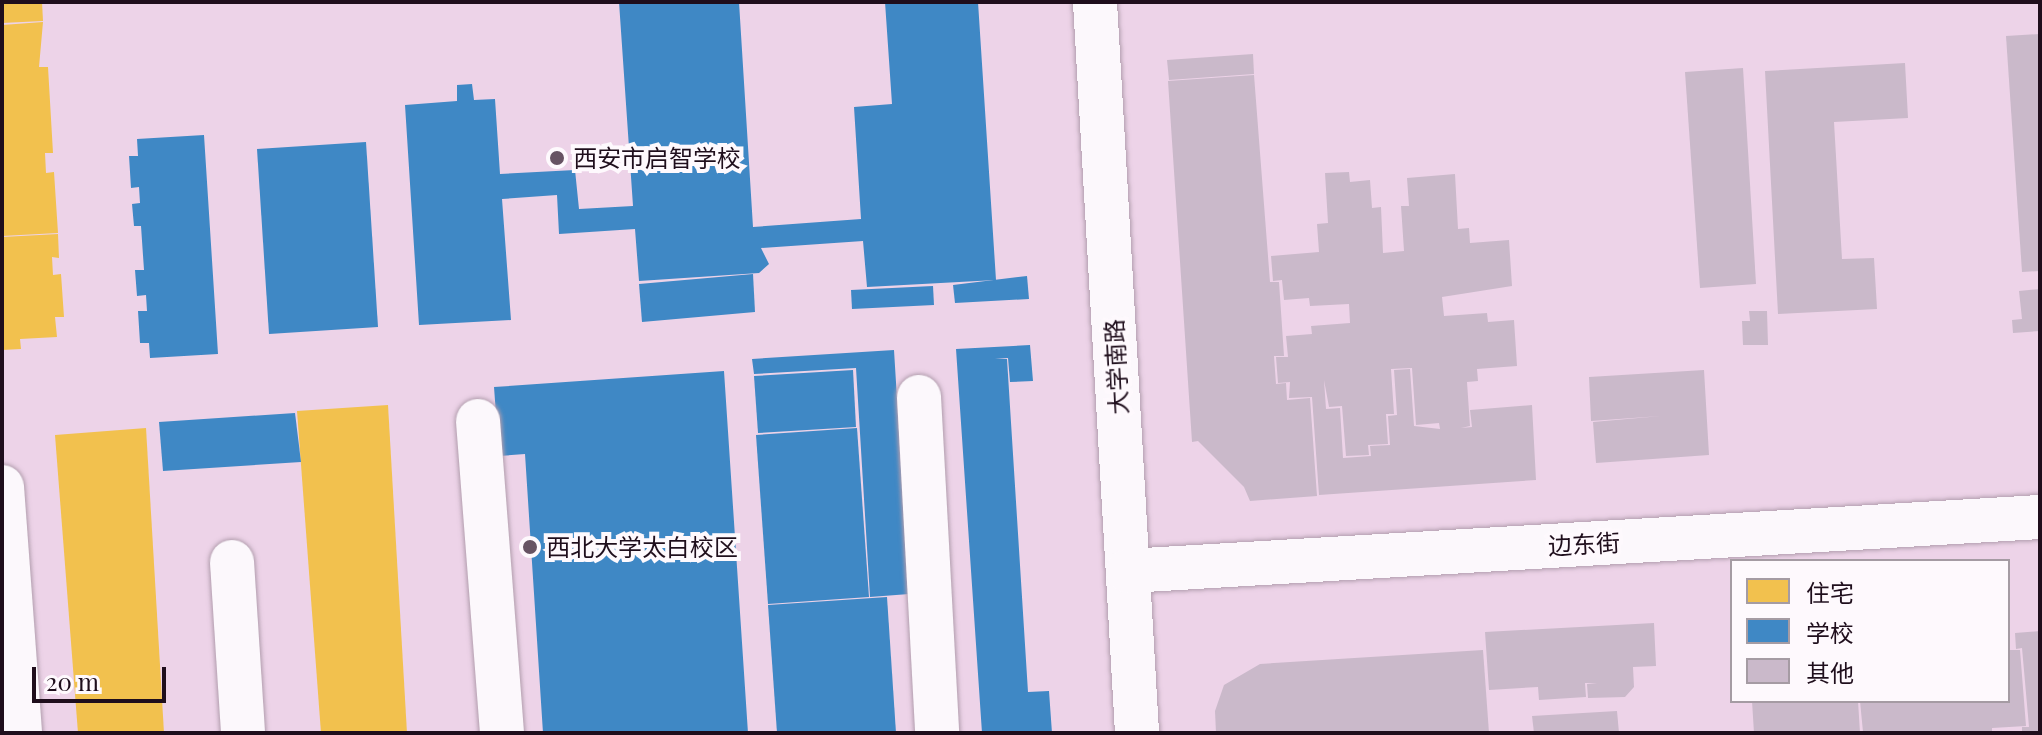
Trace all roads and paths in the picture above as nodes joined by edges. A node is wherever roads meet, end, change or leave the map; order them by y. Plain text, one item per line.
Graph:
1 (1095, 2) edge
2 (919, 397) dead end
3 (478, 421) dead end
4 (2, 487) edge
5 (2040, 517) edge
6 (232, 562) dead end
7 (1128, 571) junction
8 (20, 733) edge
9 (243, 733) edge
10 (502, 733) edge
11 (937, 733) edge
12 (1137, 733) edge

1 - 7 street, 大学南路
2 - 11 street
3 - 10 street
4 - 8 street
5 - 7 street, 边东街
6 - 9 street
7 - 12 street, 大学南路

